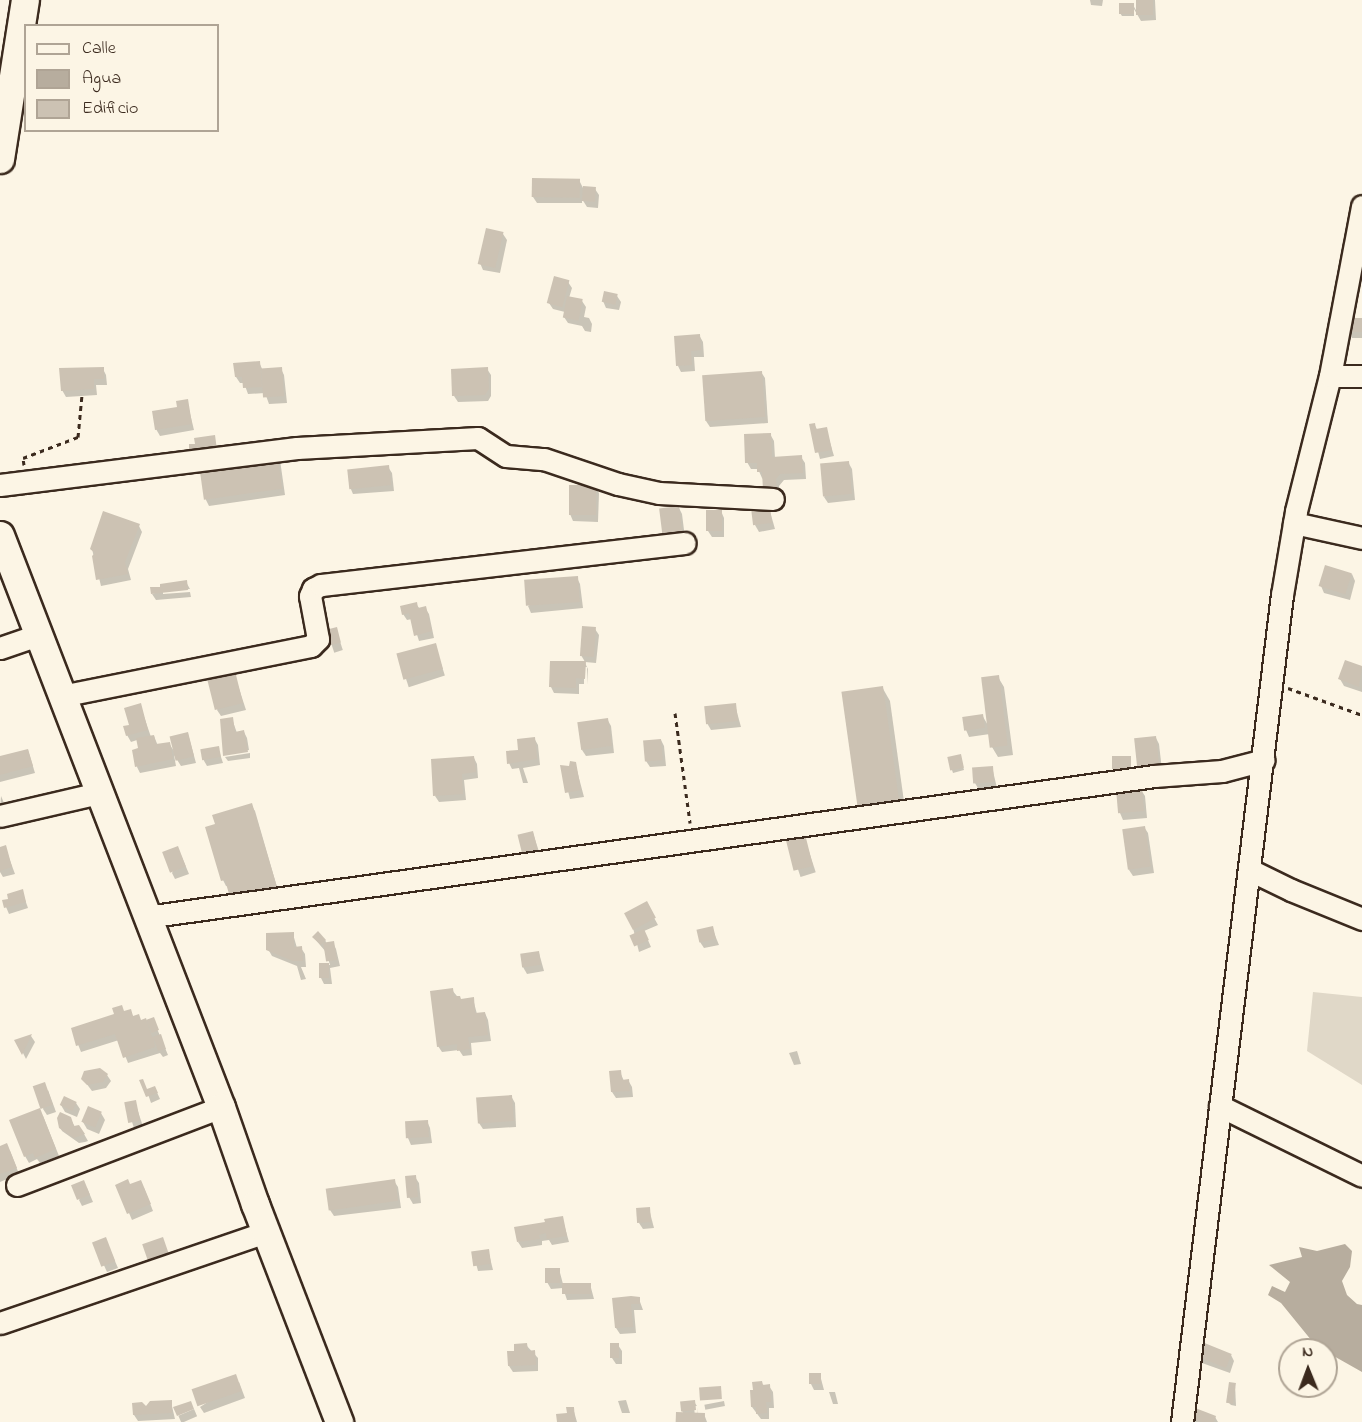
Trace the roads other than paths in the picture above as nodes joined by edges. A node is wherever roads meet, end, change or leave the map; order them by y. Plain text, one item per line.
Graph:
1 (25, 0) edge
2 (0, 159) edge
3 (1362, 206) edge
4 (1330, 376) junction
5 (1362, 376) edge
6 (0, 484) edge
7 (773, 500) dead end
8 (1294, 523) junction
9 (0, 535) edge
10 (1362, 538) edge
11 (685, 543) dead end
12 (8, 581) edge
13 (38, 635) junction
14 (0, 648) edge
15 (61, 696) junction
16 (1264, 760) junction
17 (99, 794) junction
18 (7, 815) edge
19 (0, 831) edge
20 (1250, 870) junction
21 (146, 918) junction
22 (1362, 919) edge
23 (1220, 1106) junction
24 (221, 1107) junction
25 (1362, 1176) edge
26 (17, 1185) dead end
27 (266, 1232) junction
28 (0, 1323) edge
29 (339, 1422) edge
30 (1182, 1422) edge

1 - 2 main road
3 - 4 street
4 - 5 street
4 - 8 street
6 - 7 street
8 - 10 street
8 - 16 street
9 - 12 main road
11 - 15 street
12 - 13 main road
13 - 14 street
13 - 15 main road
15 - 17 main road
16 - 20 street
16 - 21 street
17 - 18 street
17 - 21 main road
18 - 19 street
20 - 22 street
20 - 23 street
21 - 24 main road
23 - 25 street
23 - 30 street
24 - 26 street
24 - 27 main road
27 - 28 street
27 - 29 main road

